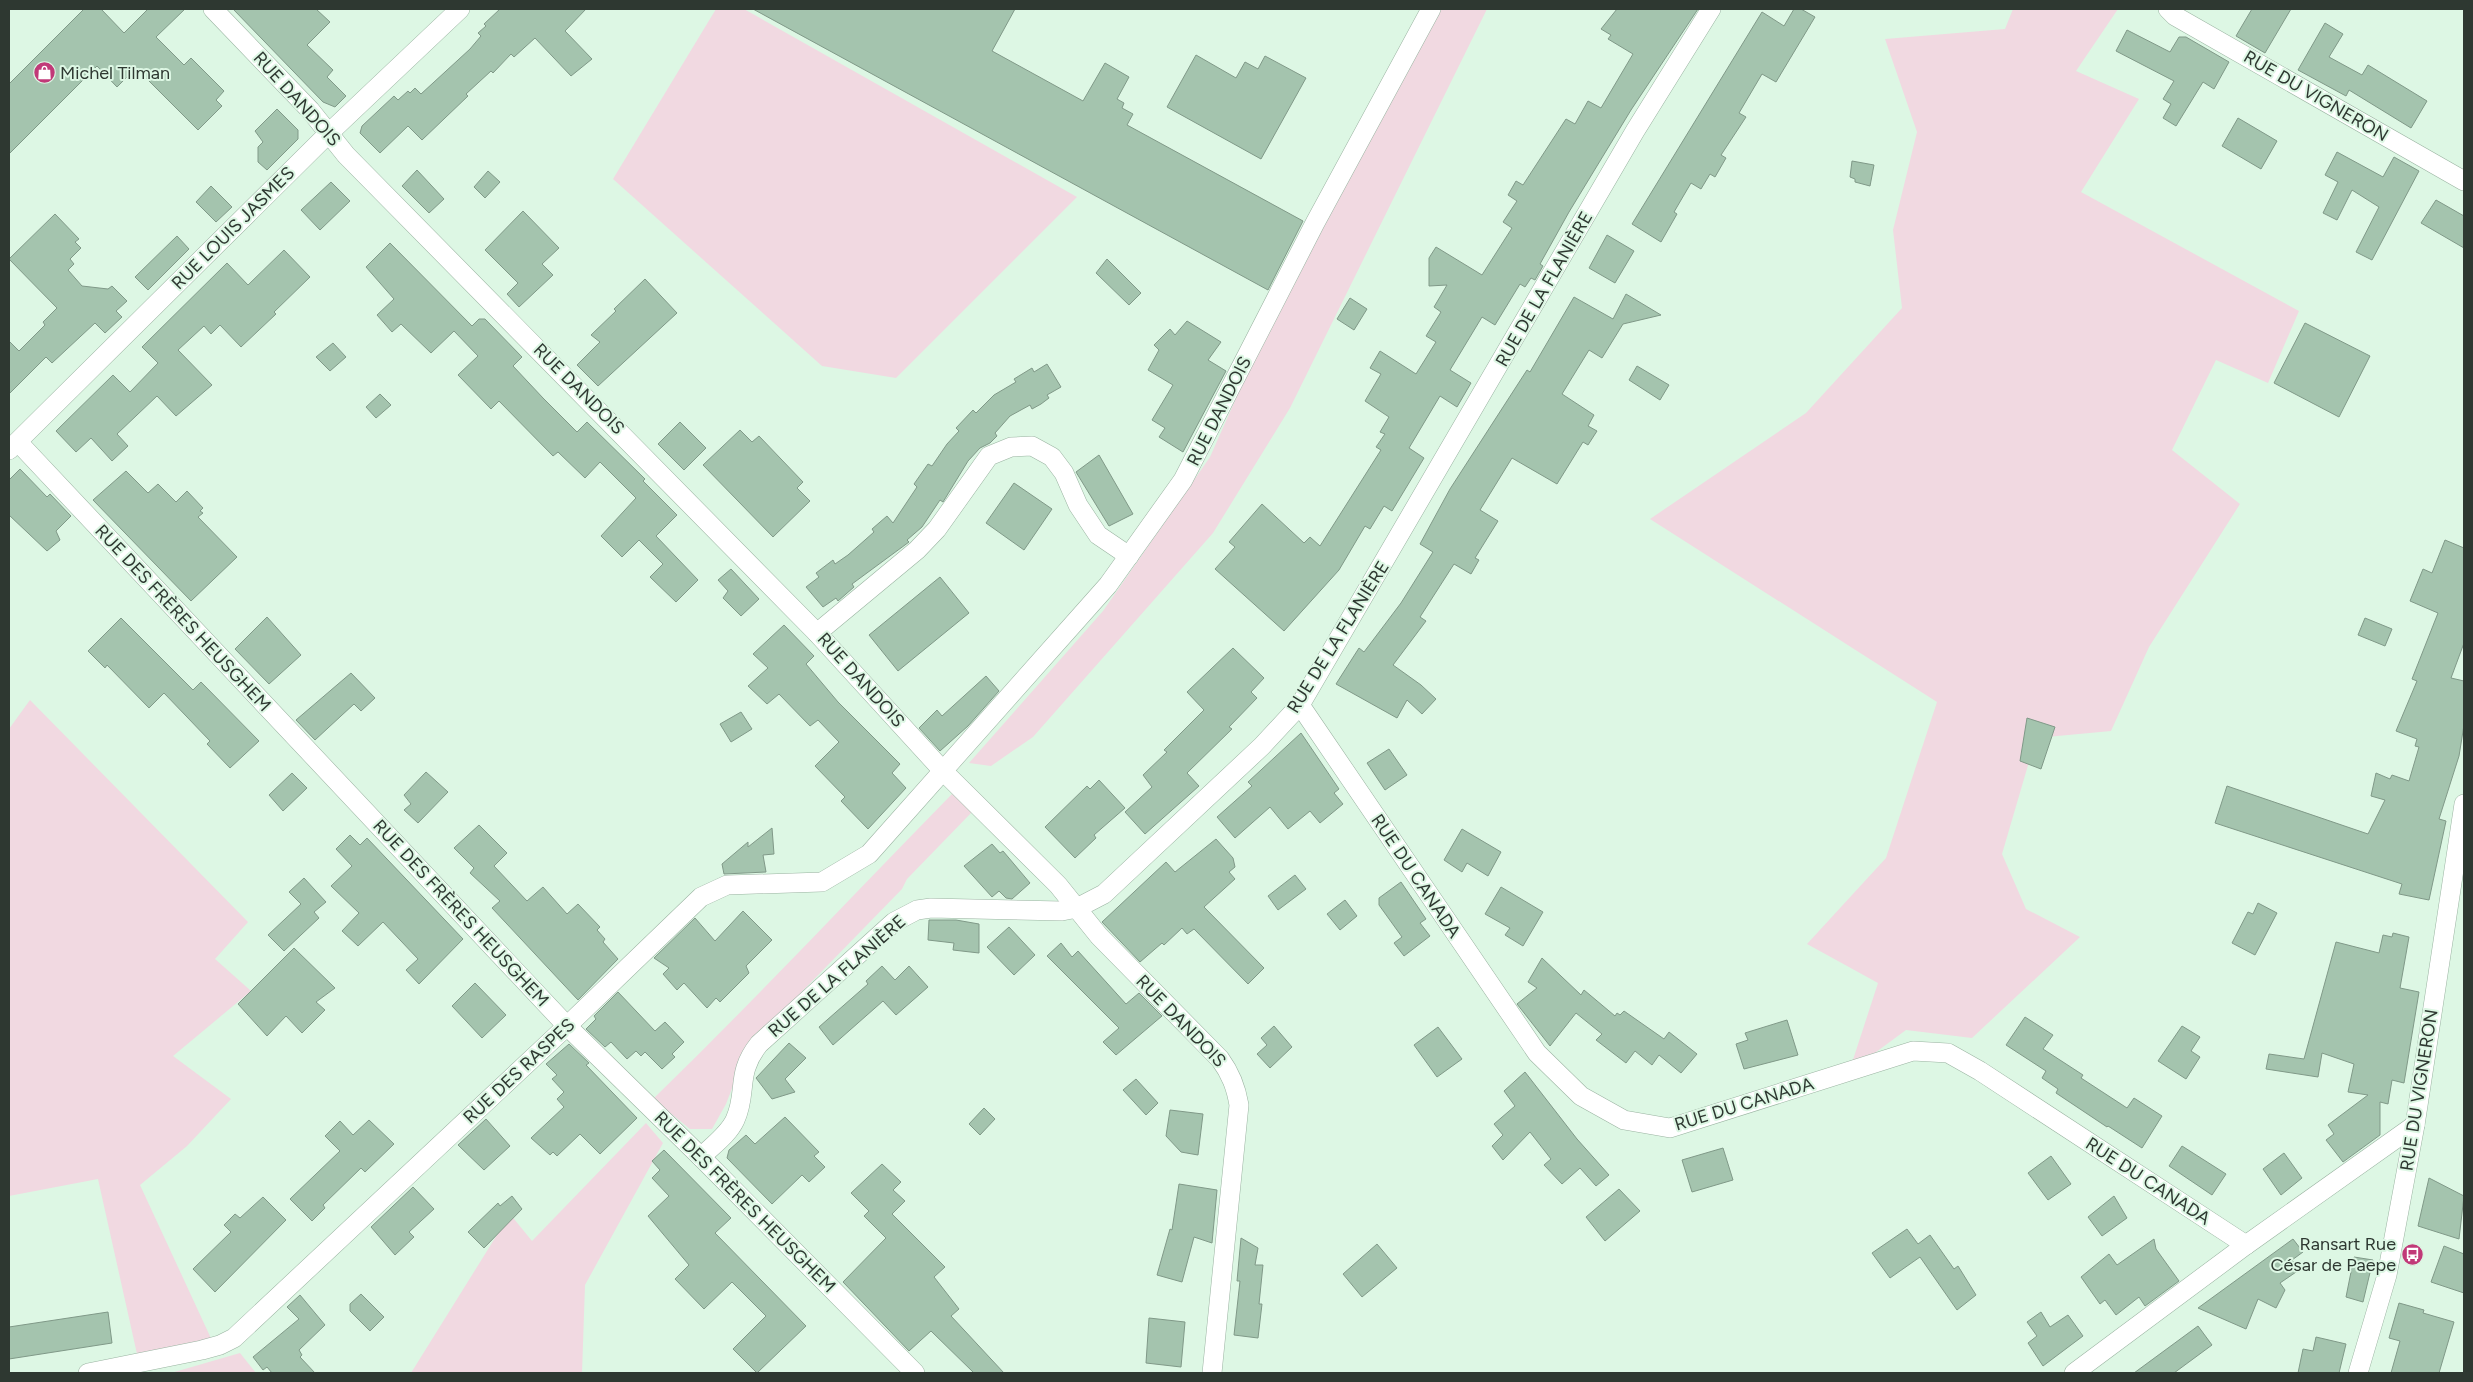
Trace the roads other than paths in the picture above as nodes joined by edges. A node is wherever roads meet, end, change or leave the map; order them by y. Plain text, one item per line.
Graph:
1 (213, 9) edge
2 (460, 9) edge
3 (1431, 9) edge
4 (1710, 9) edge
5 (2168, 9) edge
6 (329, 133) junction
7 (2464, 181) edge
8 (13, 446) edge
9 (1129, 556) junction
10 (817, 632) junction
11 (1300, 705) junction
12 (944, 772) junction
13 (2464, 804) edge
14 (1077, 908) junction
15 (567, 1026) junction
16 (2415, 1124) junction
17 (701, 1157) junction
18 (2246, 1245) junction
19 (88, 1373) edge
20 (915, 1373) edge
21 (1212, 1373) edge
22 (2074, 1373) edge
23 (2358, 1373) edge

1 - 6 street, RUE DANDOIS
2 - 6 street, RUE LOUIS JASMES
3 - 9 street, RUE DANDOIS
4 - 11 street, RUE DE LA FLANIÈRE
5 - 7 street, RUE DU VIGNERON
6 - 8 street, RUE LOUIS JASMES
6 - 10 street, RUE DANDOIS
8 - 15 street, RUE DES FRÈRES HEUSGHEM
9 - 10 street
9 - 12 street, RUE DANDOIS
10 - 12 street, RUE DANDOIS
11 - 14 street, RUE DE LA FLANIÈRE
11 - 18 street, RUE DU CANADA
12 - 14 street, RUE DANDOIS
12 - 15 street, RUE DES RASPES
13 - 16 street, RUE DU VIGNERON
14 - 17 street, RUE DE LA FLANIÈRE
14 - 21 street, RUE DANDOIS
15 - 17 street, RUE DES FRÈRES HEUSGHEM
15 - 19 street, RUE DES RASPES
16 - 18 street
16 - 23 street, RUE DU VIGNERON
17 - 20 street, RUE DES FRÈRES HEUSGHEM
18 - 22 street

